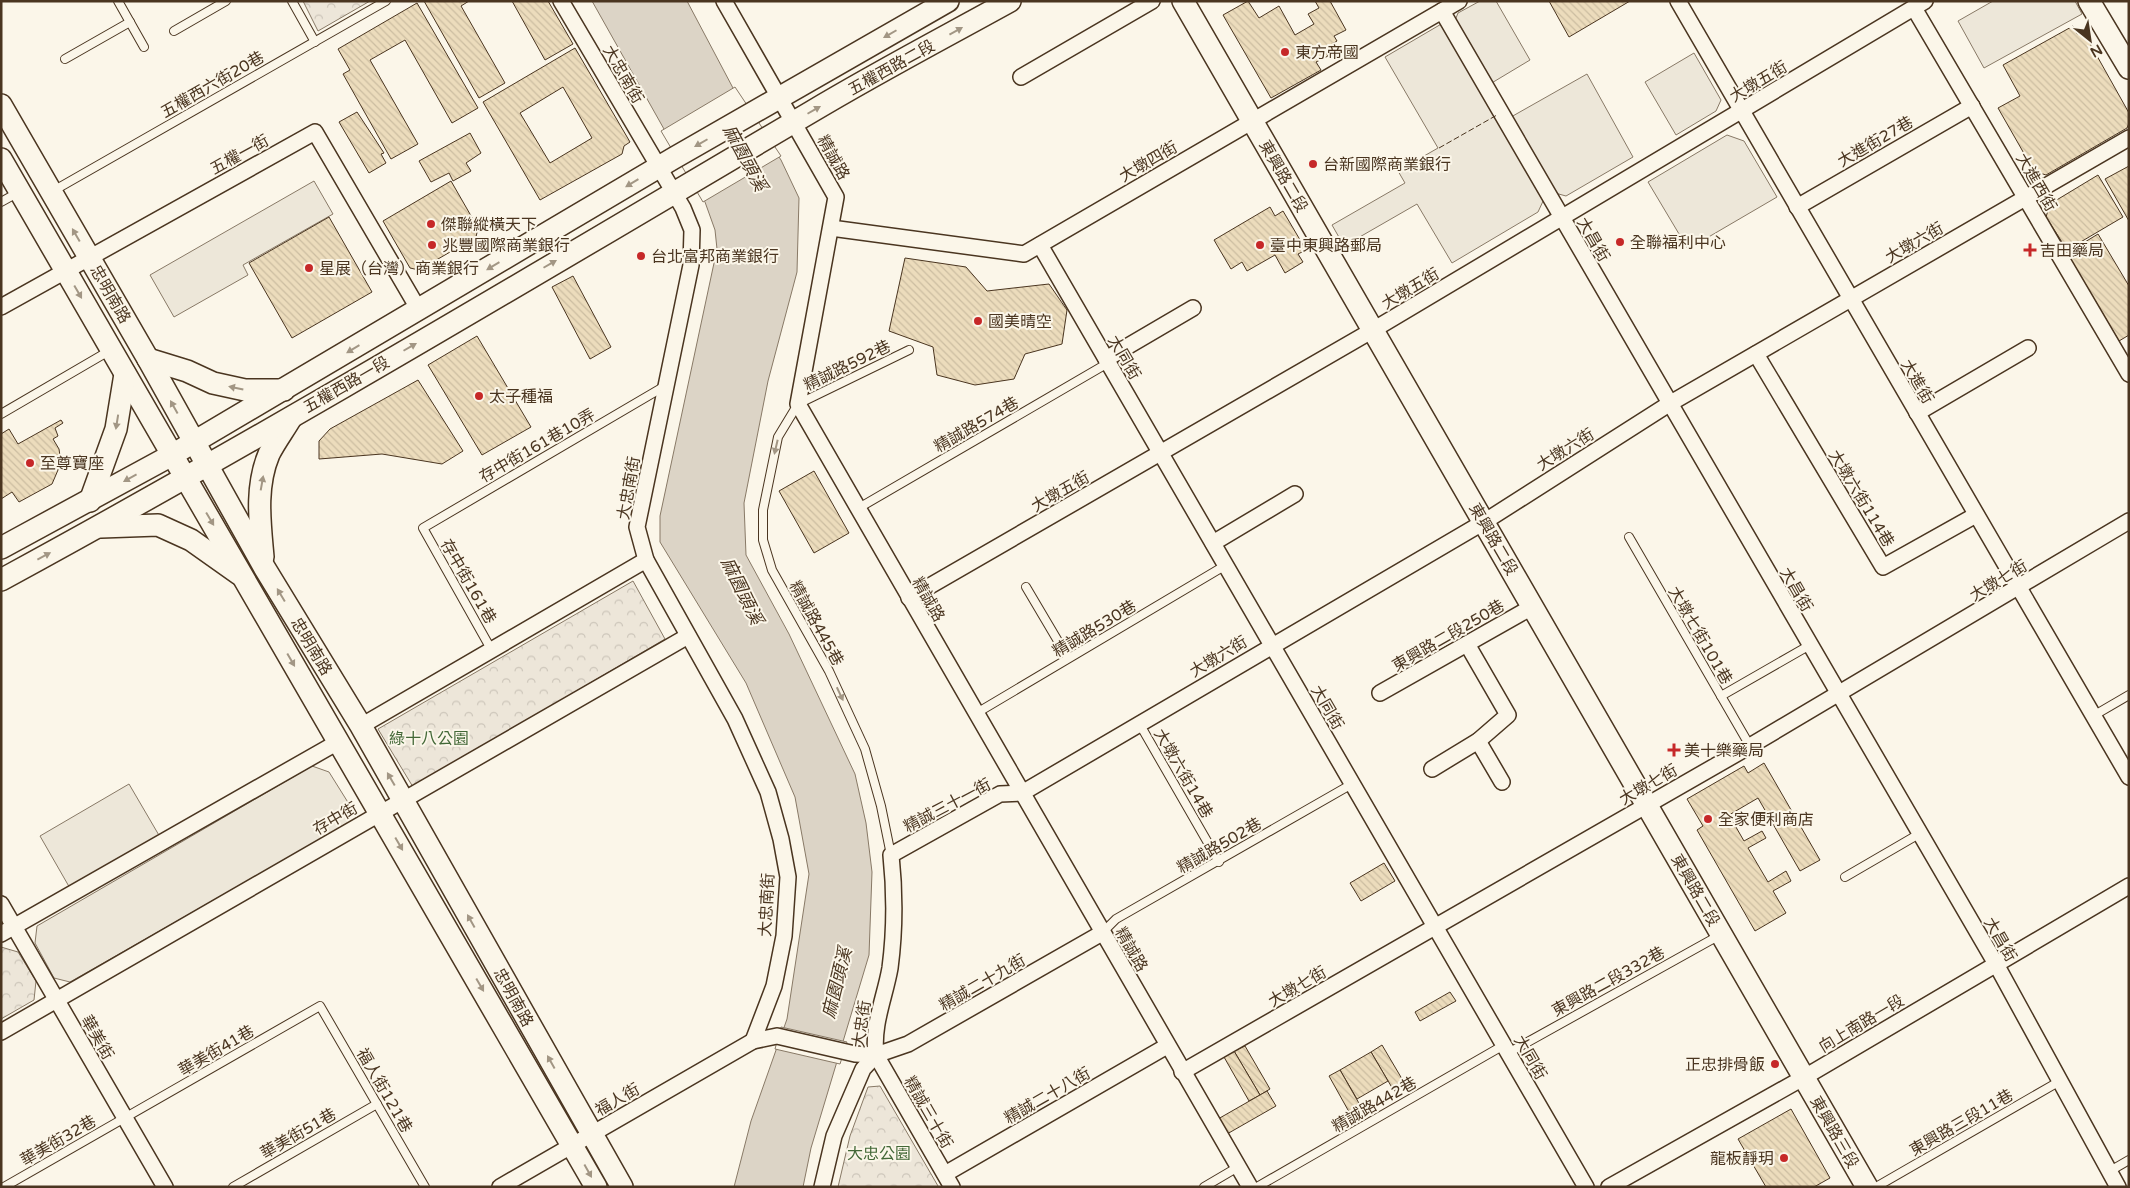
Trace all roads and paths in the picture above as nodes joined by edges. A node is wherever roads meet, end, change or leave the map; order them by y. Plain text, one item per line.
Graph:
1 (118, 1) edge
2 (226, 1) edge
3 (292, 1) edge
4 (386, 1) edge
5 (561, 1) edge
6 (724, 1) edge
7 (948, 1) edge
8 (1010, 1) edge
9 (1152, 1) edge
10 (1183, 1) edge
11 (1459, 1) edge
12 (2089, 1) edge
13 (1682, 3) edge
14 (1920, 5) edge
15 (1442, 11) junction
16 (130, 22) junction
17 (174, 31) dead end
18 (315, 42) junction
19 (144, 47) dead end
20 (65, 59) dead end
21 (2129, 68) edge
22 (1021, 77) dead end
23 (779, 97) junction
24 (1, 105) edge
25 (1972, 106) junction
26 (1741, 111) junction
27 (1252, 121) junction
28 (794, 122) junction
29 (773, 135) joint
30 (2129, 138) edge
31 (1, 158) edge
32 (666, 163) junction
33 (681, 188) junction
34 (21, 191) junction
35 (51, 192) junction
36 (2026, 198) junction
37 (1, 202) edge
38 (1796, 207) junction
39 (1561, 218) junction
40 (831, 228) junction
41 (1040, 245) junction
42 (89, 257) junction
43 (66, 271) junction
44 (1850, 299) junction
45 (1, 307) edge
46 (1193, 308) dead end
47 (419, 310) junction
48 (1373, 330) junction
49 (2028, 348) dead end
50 (111, 350) junction
51 (909, 350) dead end
52 (1756, 354) junction
53 (148, 359) junction
54 (1107, 361) junction
55 (125, 374) junction
56 (2129, 374) edge
57 (665, 386) junction
58 (284, 390) junction
59 (798, 404) junction
60 (1669, 404) junction
61 (1916, 413) junction
62 (1, 414) edge
63 (293, 416) junction
64 (194, 442) junction
65 (1160, 453) junction
66 (172, 455) junction
67 (207, 464) junction
68 (185, 477) junction
69 (1295, 494) dead end
70 (90, 500) junction
71 (857, 509) junction
72 (1976, 515) junction
73 (2129, 521) edge
74 (1484, 522) junction
75 (98, 527) junction
76 (423, 528) joint
77 (1629, 537) dead end
78 (1213, 543) junction
79 (1, 548) edge
80 (646, 560) junction
81 (1226, 565) junction
82 (264, 566) junction
83 (245, 578) junction
84 (1, 580) edge
85 (1026, 587) dead end
86 (2019, 587) junction
87 (909, 598) junction
88 (1532, 606) junction
89 (688, 636) junction
90 (1272, 644) junction
91 (1468, 644) junction
92 (1810, 645) junction
93 (491, 649) junction
94 (1068, 658) junction
95 (1380, 693) dead end
96 (1839, 694) junction
97 (2129, 695) edge
98 (1721, 696) junction
99 (975, 714) junction
100 (2093, 716) junction
101 (1139, 723) junction
102 (361, 726) junction
103 (1478, 741) junction
104 (338, 742) junction
105 (1750, 746) junction
106 (1432, 769) dead end
107 (2129, 777) edge
108 (1502, 782) dead end
109 (1352, 784) junction
110 (1022, 793) junction
111 (403, 800) junction
112 (1647, 805) junction
113 (380, 812) junction
114 (1919, 834) junction
115 (891, 855) junction
116 (1219, 862) junction
117 (1845, 877) dead end
118 (2129, 886) edge
119 (1, 904) edge
120 (1436, 926) junction
121 (8, 930) edge
122 (1102, 933) junction
123 (1721, 934) junction
124 (1996, 964) junction
125 (57, 1000) junction
126 (320, 1006) joint
127 (1, 1032) edge
128 (753, 1041) junction
129 (1167, 1046) junction
130 (1506, 1049) junction
131 (876, 1055) junction
132 (1182, 1072) junction
133 (1803, 1078) junction
134 (2060, 1081) junction
135 (377, 1104) junction
136 (125, 1118) junction
137 (592, 1134) junction
138 (573, 1145) junction
139 (2129, 1160) edge
140 (1238, 1167) junction
141 (2110, 1171) junction
142 (948, 1180) edge
143 (4, 1187) edge
144 (165, 1187) edge
145 (233, 1187) edge
146 (424, 1187) edge
147 (500, 1187) edge
148 (596, 1187) edge
149 (622, 1187) edge
150 (822, 1187) edge
151 (1204, 1187) edge
152 (1250, 1187) edge
153 (1257, 1187) edge
154 (1586, 1187) edge
155 (1609, 1187) edge
156 (1867, 1187) edge
157 (1876, 1187) edge
158 (2118, 1187) edge

1 - 16 lane
2 - 17 lane
3 - 18 lane
4 - 18 lane, 五權西六街20巷
5 - 32 street, 大忠南街
6 - 23 street, 精誠路
7 -> 23 main road, 五權西路二段
28 -> 8 main road, 五權西路二段
9 - 22 street
10 - 27 main road, 東興路二段
11 - 15 street, 大墩四街
12 - 21 main road
13 - 26 street, 大進街
14 - 25 street, 大進西街
14 - 26 street, 大墩五街
15 - 27 street, 大墩四街
15 - 39 street, 大昌街
16 - 19 lane
16 - 20 lane
18 - 35 lane, 五權西六街20巷
23 - 28 street, 精誠路
23 -> 32 main road, 五權西路二段
24 - 35 main road, 忠明南路
25 - 36 street, 大進西街
25 - 38 street, 大進街27巷
26 - 38 street, 大進街
26 - 39 street, 大墩五街
27 - 41 street, 大墩四街
27 - 48 main road, 東興路二段
28 - 29 main road, 五權西路二段
28 - 40 street, 精誠路
29 - 33 main road, 五權西路一段
30 - 36 street, 大墩六街
31 - 34 main road, 忠明南路
32 - 33 street, 大忠南街
32 -> 47 main road, 五權西路一段
33 - 57 street, 大忠南街
63 -> 33 main road, 五權西路一段
34 - 37 lane
34 - 43 main road, 忠明南路
42 -> 35 main road, 忠明南路
36 - 44 street, 大墩六街
36 - 56 street, 大進西街
38 - 44 street, 大進街
39 - 48 street, 大墩五街
39 - 60 street, 大昌街
40 - 41 street, 大墩四街
40 - 59 street, 精誠路
41 - 54 street, 大同街
42 - 43 street, 五權一街
42 - 47 street, 五權一街
42 - 53 main road, 忠明南路
43 - 45 street, 五權一街
43 -> 50 main road, 忠明南路
44 - 52 street, 大墩六街
44 - 61 street, 大進街
46 - 54 street
47 -> 58 main road, 五權西路一段
48 - 65 street, 大墩五街
48 - 74 main road, 東興路二段
49 - 61 street
50 - 55 main road, 忠明南路
50 - 62 lane
51 - 59 lane, 精誠路592巷
52 - 60 street, 大墩六街
52 - 72 street, 大墩六街114巷
58 -> 53 main road
64 -> 53 main road, 忠明南路
54 - 65 street, 大同街
54 - 71 lane, 精誠路574巷
55 - 66 main road, 忠明南路
55 -> 70 main road
57 - 76 lane, 存中街161巷10弄
57 - 80 street, 大忠南街
58 - 64 main road, 五權西路一段
59 - 71 street, 精誠路
59 -> 115 lane, 精誠路445巷
60 - 74 street, 大墩六街
60 - 92 street, 大昌街
61 - 72 street, 大進街
63 - 67 main road, 五權西路一段
82 -> 63 main road
64 - 66 main road, 五權西路一段
64 - 67 main road, 忠明南路
65 - 78 street, 大同街
65 - 87 street, 大墩五街
66 - 68 main road, 忠明南路
66 -> 70 main road, 五權西路一段
67 - 68 main road, 五權西路一段
67 - 82 main road, 忠明南路
68 - 75 main road, 五權西路一段
68 -> 83 main road, 忠明南路
69 - 78 street
70 - 79 main road, 五權西路一段
71 - 87 street, 精誠路
72 - 86 street, 大進街
73 - 86 street, 大墩七街
74 - 88 main road, 東興路二段
74 - 90 street, 大墩六街
75 - 83 main road
84 -> 75 main road, 五權西路一段
76 - 93 lane, 存中街161巷
77 - 98 lane, 大墩七街101巷
78 - 81 street, 大同街
80 - 89 street, 大忠南街
80 - 93 street
81 - 90 street, 大同街
81 - 94 lane, 精誠路530巷
102 -> 82 main road, 忠明南路
83 -> 104 main road, 忠明南路
85 - 94 lane
86 - 96 street, 大墩七街
86 - 100 street, 大進街
87 - 99 street, 精誠路
88 - 91 street, 東興路二段250巷
88 - 112 main road, 東興路二段
89 - 111 street, 存中街
89 - 128 street, 大忠南街
90 - 101 street, 大墩六街
90 - 109 street, 大同街
91 - 95 street, 東興路二段250巷
91 - 103 street
92 - 96 street, 大昌街
92 - 98 lane
93 - 102 street
94 - 99 lane, 精誠路530巷
96 - 105 street, 大墩七街
96 - 114 street, 大昌街
97 - 100 lane
98 - 105 lane, 大墩七街101巷
99 - 110 street, 精誠路
100 - 107 street, 大進街
101 - 110 street, 大墩六街
101 - 116 lane, 大墩六街14巷
111 -> 102 main road, 忠明南路
103 - 106 street
103 - 108 street
104 - 113 main road, 忠明南路
104 - 121 street
105 - 112 street, 大墩七街
109 - 116 lane, 精誠路502巷
109 - 120 street, 大同街
110 - 115 street, 精誠三十一街
110 - 122 street, 精誠路
111 - 113 street, 存中街
137 -> 111 main road, 忠明南路
112 - 120 street, 大墩七街
112 - 123 main road, 東興路二段
113 - 125 street, 存中街
113 -> 138 main road, 忠明南路
114 - 117 lane
114 - 124 street, 大昌街
115 - 131 street, 大忠街
116 - 122 lane, 精誠路502巷
118 - 124 street, 向上南路一段
119 - 121 street, 華美街
120 - 130 street, 大同街
120 - 132 street, 大墩七街
121 - 125 street, 華美街
122 - 129 street, 精誠路
122 - 131 street, 精誠二十九街
123 - 130 lane, 東興路二段332巷
123 - 133 main road, 東興路二段
124 - 133 street, 向上南路一段
124 - 134 street, 大昌街
125 - 127 street, 存中街
125 - 136 street, 華美街
126 - 135 lane, 福人街121巷
126 - 136 lane, 華美街41巷
128 - 131 street, 福人街
128 - 137 street, 福人街
129 - 132 street, 精誠路
129 - 142 street, 精誠二十八街
130 - 153 lane, 精誠路442巷
130 - 154 street, 大同街
131 - 142 street, 精誠三十街
131 - 150 street, 大忠街
132 - 140 street, 精誠路
133 - 155 street, 向上南路一段
133 - 156 main road, 東興路三段
134 - 141 street, 大昌街
134 - 157 lane, 東興路三段11巷
135 - 145 lane, 華美街51巷
135 - 146 lane, 福人街121巷
136 - 143 lane, 華美街32巷
136 - 144 street, 華美街
137 - 138 street, 福人街
137 - 149 main road, 忠明南路
138 - 147 street, 福人街
138 -> 148 main road, 忠明南路
139 - 141 lane
140 - 151 lane
140 - 152 street, 精誠路
141 - 158 street, 大昌街

